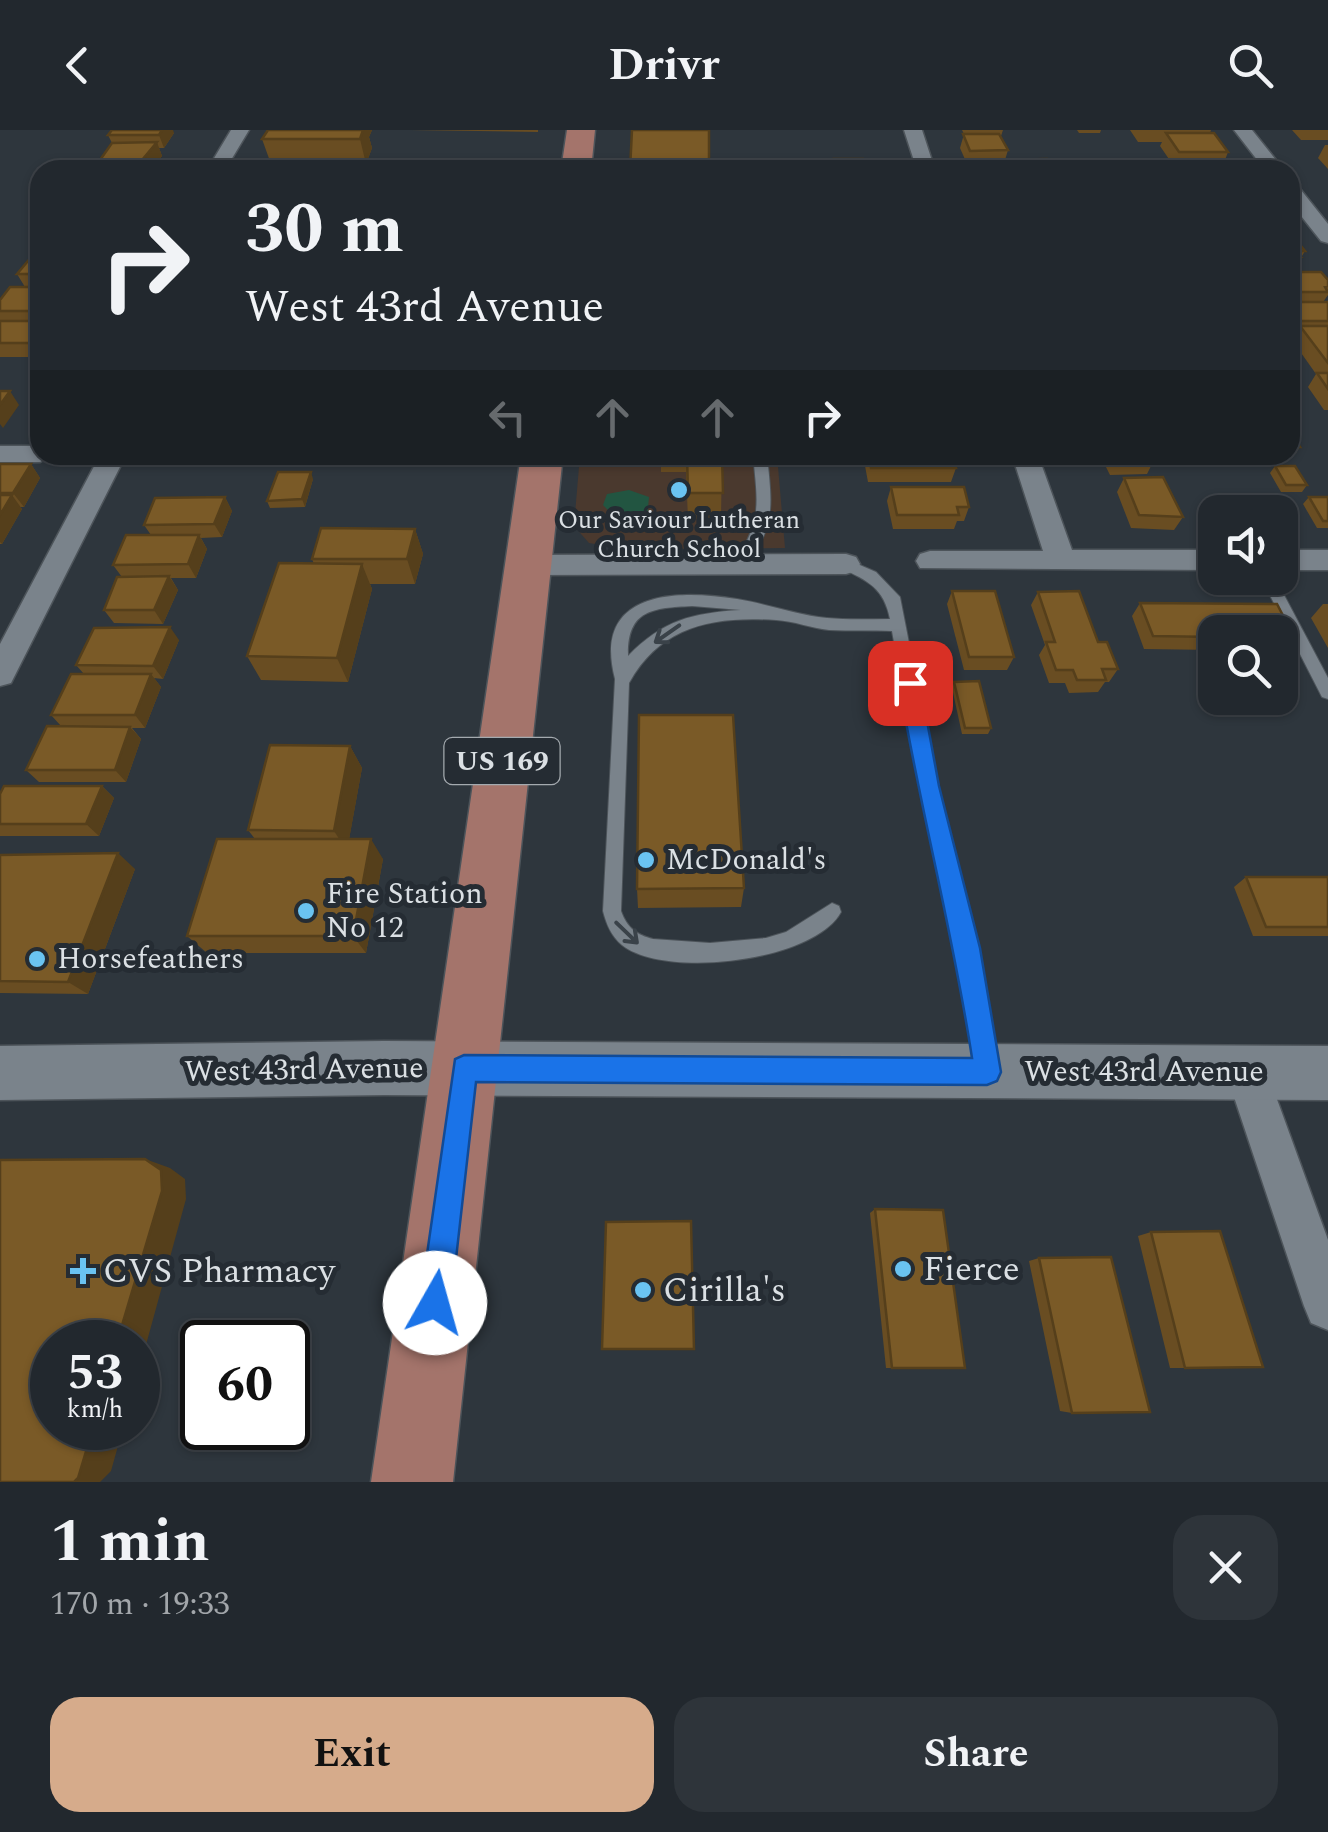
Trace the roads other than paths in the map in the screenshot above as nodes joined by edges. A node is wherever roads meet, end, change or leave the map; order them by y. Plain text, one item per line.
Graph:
1 (240, 130) edge
2 (581, 130) edge
3 (912, 130) edge
4 (1242, 130) edge
5 (222, 160) edge
6 (577, 160) edge
7 (922, 160) edge
8 (1267, 160) edge
9 (1300, 201) edge
10 (1328, 236) edge
11 (0, 454) edge
12 (30, 454) edge
13 (108, 465) edge
14 (541, 465) edge
15 (761, 465) edge
16 (1027, 465) edge
17 (1198, 560) edge
18 (1298, 560) edge
19 (1328, 560) edge
20 (930, 561) dead end
21 (1061, 561) junction
22 (741, 564) junction
23 (846, 564) joint
24 (527, 565) junction
25 (1277, 595) edge
26 (777, 614) junction
27 (899, 625) junction
28 (0, 674) edge
29 (621, 682) junction
30 (1328, 692) edge
31 (832, 912) dead end
32 (464, 1068) junction
33 (987, 1072) junction
34 (1247, 1072) junction
35 (1328, 1073) edge
36 (0, 1074) edge
37 (1328, 1306) edge
38 (412, 1482) edge

1 - 5 street
2 - 6 main road
3 - 7 street
4 - 8 street
9 - 10 street
11 - 12 street
13 - 28 street
14 - 24 main road, US 169
15 - 22 lane
16 - 21 street
17 - 21 street
18 - 19 street
20 - 21 street
22 - 23 street
22 - 24 street
23 - 27 lane
24 - 32 main road, US 169
25 - 30 lane
26 - 27 lane
26 -> 29 lane
26 - 29 lane
27 - 33 lane
29 -> 31 lane
32 - 33 street, West 43rd Avenue
32 - 36 street, West 43rd Avenue
32 - 38 main road, US 169
33 - 34 street, West 43rd Avenue
34 - 35 street, West 43rd Avenue
34 - 37 street

